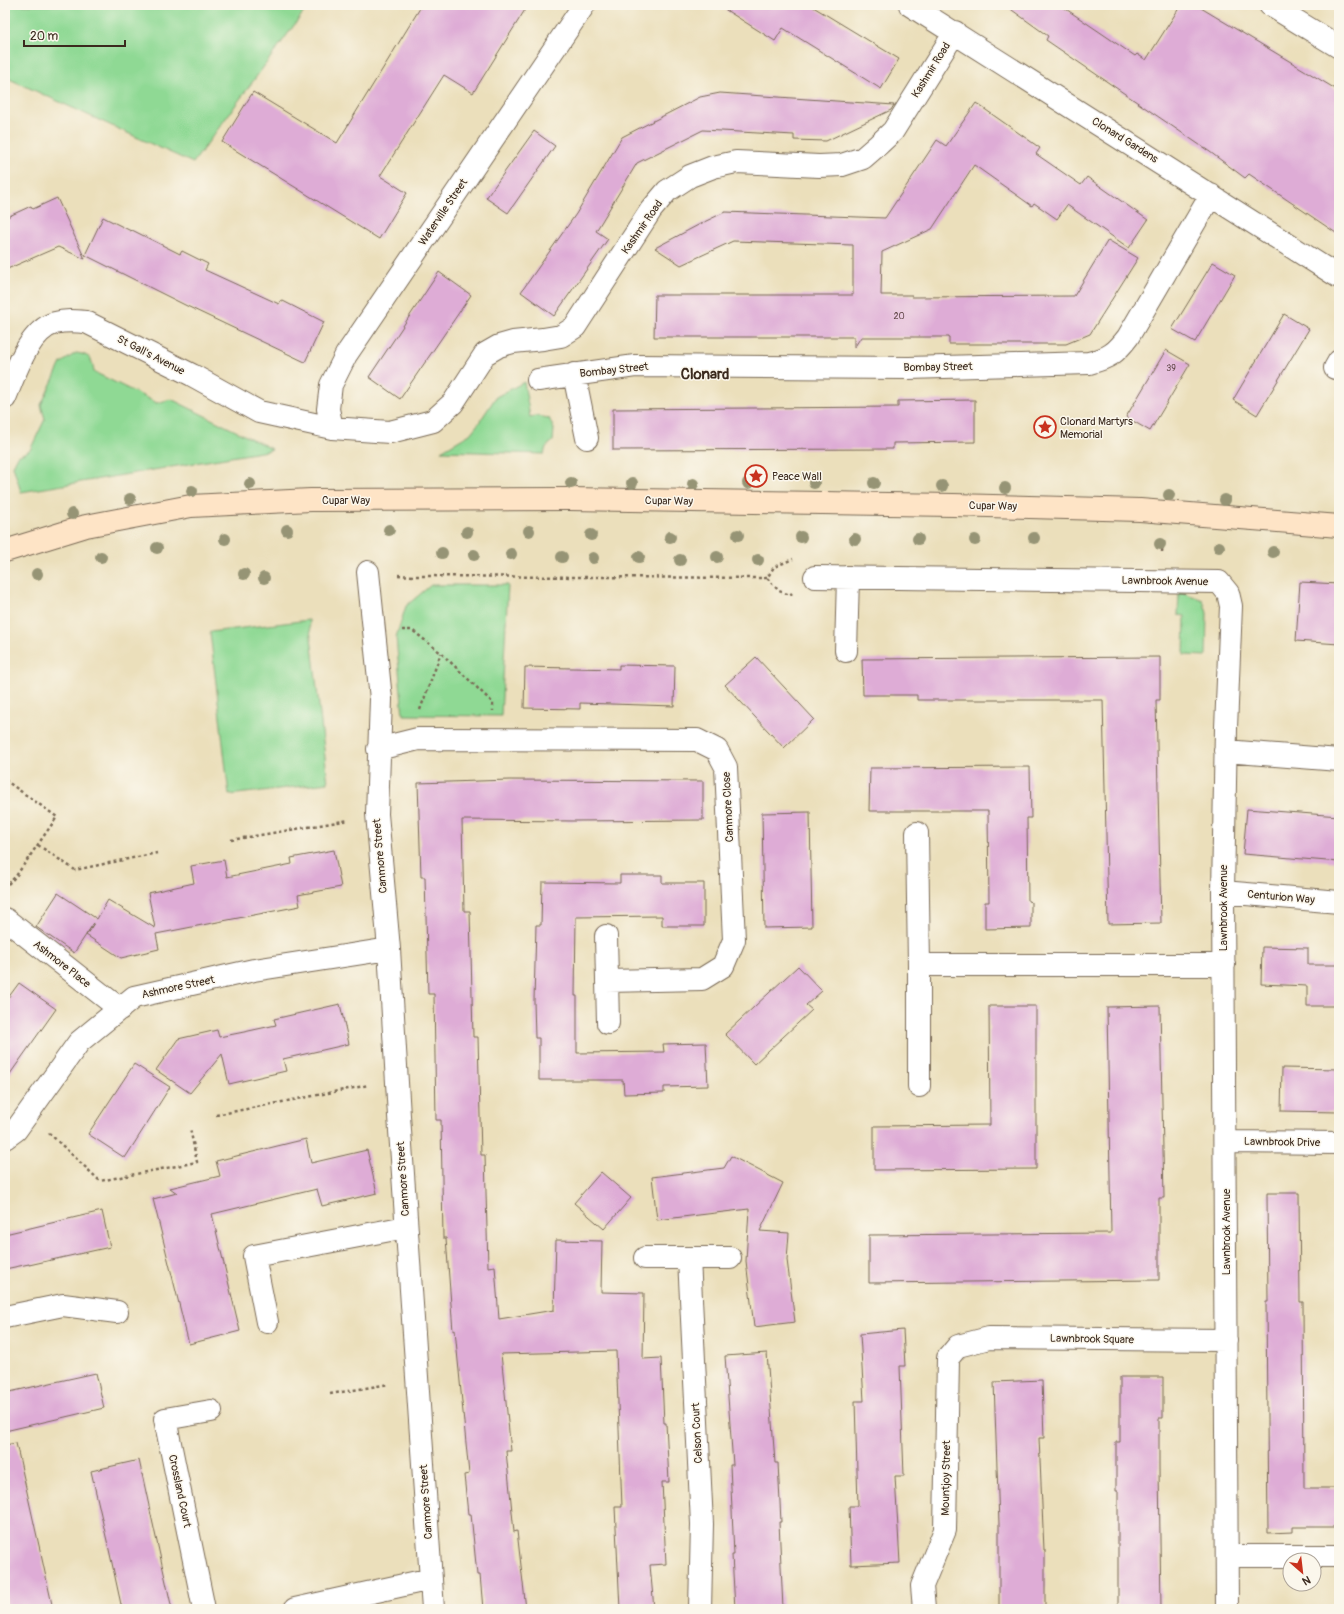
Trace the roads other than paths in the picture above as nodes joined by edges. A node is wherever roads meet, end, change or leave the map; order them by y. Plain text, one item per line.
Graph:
1 (584, 5) edge
2 (910, 5) edge
3 (1270, 5) edge
4 (955, 32) junction
5 (1339, 47) edge
6 (1211, 195) junction
7 (1339, 278) edge
8 (574, 374) junction
9 (538, 380) dead end
10 (5, 398) edge
11 (332, 428) junction
12 (587, 438) dead end
13 (1339, 526) edge
14 (5, 551) edge
15 (368, 572) road end
16 (815, 577) road end
17 (848, 577) junction
18 (846, 651) dead end
19 (378, 749) junction
20 (1225, 751) junction
21 (1339, 760) edge
22 (917, 833) dead end
23 (1223, 892) junction
24 (1339, 902) edge
25 (5, 919) edge
26 (606, 936) dead end
27 (389, 949) junction
28 (919, 965) junction
29 (1224, 965) junction
30 (607, 981) junction
31 (120, 1009) junction
32 (608, 1023) dead end
33 (919, 1086) dead end
34 (5, 1138) edge
35 (1225, 1142) junction
36 (1339, 1143) edge
37 (406, 1227) junction
38 (645, 1258) dead end
39 (689, 1258) junction
40 (730, 1258) dead end
41 (117, 1312) dead end
42 (5, 1316) edge
43 (267, 1322) dead end
44 (1226, 1340) junction
45 (958, 1346) joint
46 (211, 1411) dead end
47 (1227, 1556) junction
48 (1339, 1556) edge
49 (431, 1578) junction
50 (204, 1609) edge
51 (295, 1609) edge
52 (433, 1609) edge
53 (700, 1609) edge
54 (924, 1609) edge
55 (1228, 1609) edge

1 - 11 street, Waterville Street
2 - 4 street, Clonard Gardens
3 - 5 street
4 - 6 street, Clonard Gardens
4 - 11 street, Kashmir Road
6 - 7 street, Clonard Gardens
6 - 8 street, Bombay Street
8 - 9 street, Bombay Street
8 - 12 street, Bombay Street
10 - 11 street, St Gall's Avenue
13 - 14 street, Cupar Way
15 - 19 street, Canmore Street
16 - 17 street, Lawnbrook Avenue
17 - 18 street
17 - 20 street, Lawnbrook Avenue
19 - 27 street, Canmore Street
19 - 30 street, Canmore Close
20 - 21 street
20 - 23 street, Lawnbrook Avenue
22 - 28 street
23 - 24 street, Centurion Way
23 - 29 street, Lawnbrook Avenue
25 - 31 street, Ashmore Place
26 - 30 street
27 - 31 street, Ashmore Street
27 - 37 street, Canmore Street
28 - 29 street
28 - 33 street
29 - 35 street, Lawnbrook Avenue
30 - 32 street
31 - 34 street, Ashmore Street
35 - 36 street, Lawnbrook Drive
35 - 44 street, Lawnbrook Avenue
37 - 43 street
37 - 49 street, Canmore Street
38 - 39 street
39 - 40 street
39 - 53 street, Celson Court
41 - 42 street
44 - 45 street, Lawnbrook Square
44 - 47 street, Lawnbrook Avenue
45 - 54 street, Mountjoy Street
46 - 50 street, Crossland Court
47 - 48 street
47 - 55 street, Lawnbrook Avenue
49 - 51 street
49 - 52 street, Canmore Street

